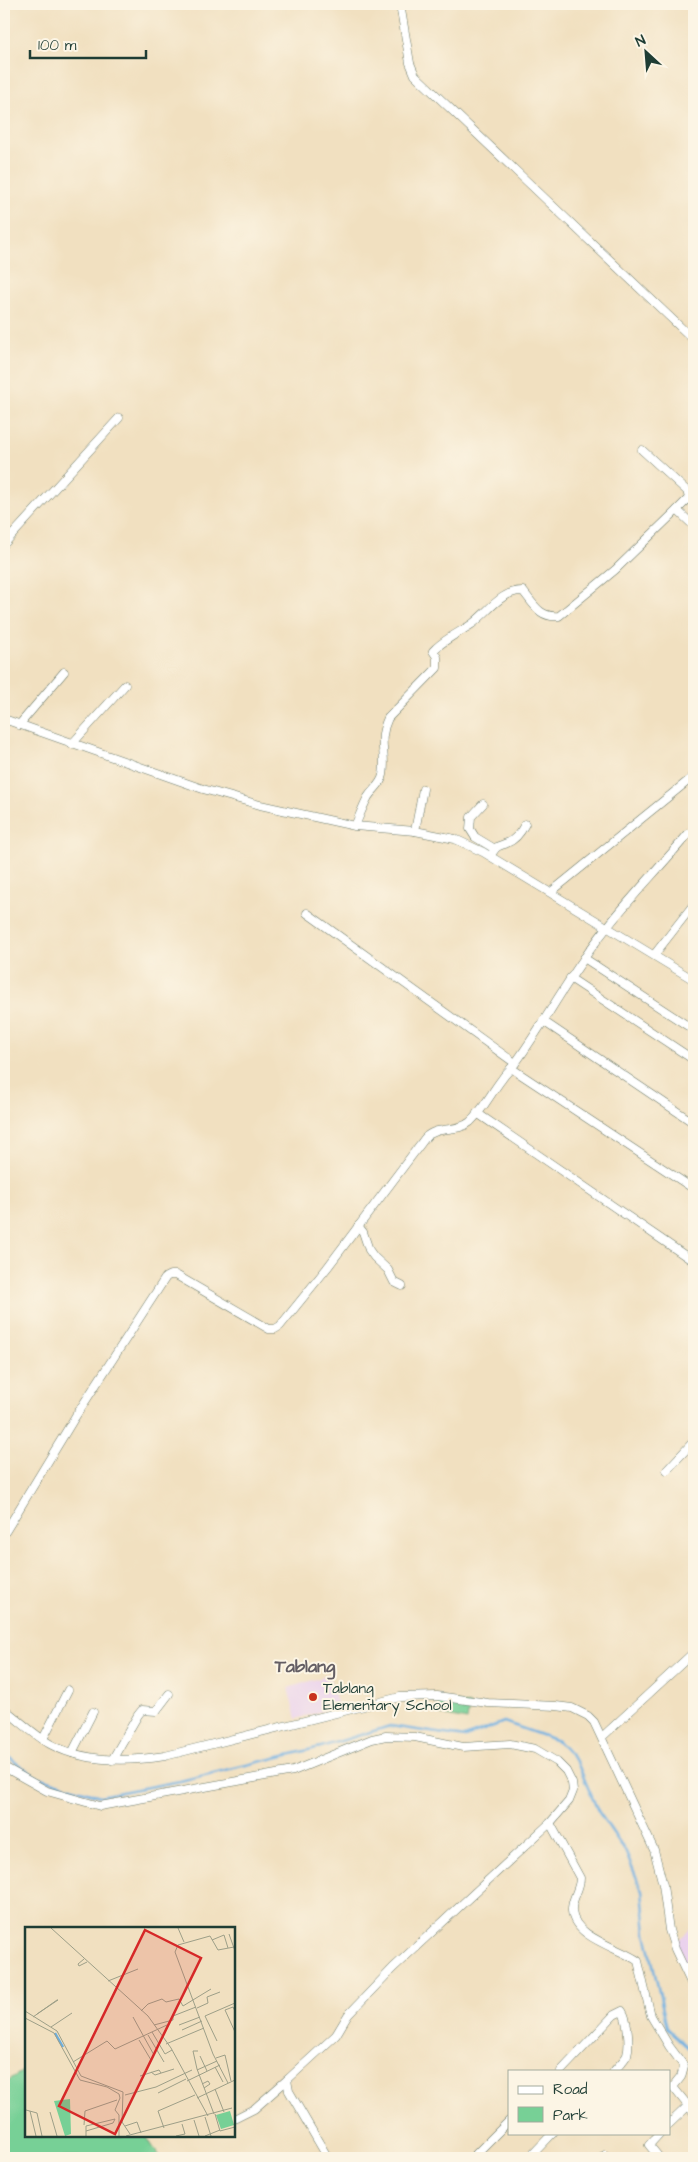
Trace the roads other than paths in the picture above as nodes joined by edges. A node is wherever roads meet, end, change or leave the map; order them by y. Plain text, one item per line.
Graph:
1 (400, 4) edge
2 (694, 340) edge
3 (119, 418) dead end
4 (642, 450) dead end
5 (677, 510) junction
6 (694, 526) edge
7 (4, 544) edge
8 (64, 672) dead end
9 (125, 685) dead end
10 (4, 719) edge
11 (20, 725) junction
12 (72, 744) junction
13 (694, 776) edge
14 (423, 789) dead end
15 (483, 804) dead end
16 (525, 824) dead end
17 (355, 826) junction
18 (415, 831) junction
19 (688, 834) dead end
20 (493, 852) junction
21 (552, 892) junction
22 (694, 904) edge
23 (307, 913) dead end
24 (607, 926) junction
25 (654, 955) junction
26 (584, 958) junction
27 (570, 978) junction
28 (694, 980) edge
29 (543, 1021) junction
30 (694, 1030) edge
31 (694, 1060) edge
32 (513, 1066) junction
33 (477, 1113) junction
34 (694, 1123) edge
35 (694, 1189) edge
36 (358, 1226) junction
37 (693, 1261) edge
38 (402, 1286) dead end
39 (694, 1442) edge
40 (667, 1470) dead end
41 (4, 1534) edge
42 (694, 1652) edge
43 (68, 1690) dead end
44 (169, 1694) dead end
45 (4, 1708) edge
46 (93, 1712) dead end
47 (602, 1737) junction
48 (43, 1739) junction
49 (72, 1753) junction
50 (112, 1760) junction
51 (4, 1768) edge
52 (550, 1822) junction
53 (694, 1989) edge
54 (562, 2070) edge
55 (615, 2070) edge
56 (284, 2088) junction
57 (688, 2106) junction
58 (694, 2113) edge
59 (235, 2118) edge
60 (508, 2122) edge
61 (670, 2123) edge
62 (552, 2134) edge
63 (659, 2134) edge
64 (658, 2156) dead end
65 (328, 2158) edge
66 (472, 2158) edge
67 (529, 2158) edge

1 - 2 street
3 - 7 street
4 - 5 street
5 - 6 street
5 - 17 street
8 - 11 street
9 - 12 street
10 - 11 street
11 - 12 street
12 - 17 street
13 - 21 street
14 - 18 street
15 - 20 street
16 - 20 street
17 - 18 street
18 - 20 street
19 - 24 street
20 - 21 street
21 - 24 street
22 - 25 street
23 - 32 street
24 - 25 street
24 - 26 street
25 - 28 street
26 - 27 street
26 - 30 street
27 - 29 street
27 - 31 street
29 - 32 street
29 - 34 street
32 - 33 street
32 - 35 street
33 - 36 street
33 - 37 street
36 - 38 street
36 - 41 street
39 - 40 street
42 - 47 street
43 - 48 street
44 - 50 street
45 - 48 street
46 - 49 street
47 - 50 street
47 - 53 street
48 - 49 street
49 - 50 street
51 - 52 street
52 - 56 street
52 - 57 street
54 - 55 street
56 - 59 street
56 - 65 street
57 - 58 street
57 - 61 street
60 - 66 street
62 - 67 street
63 - 64 street

